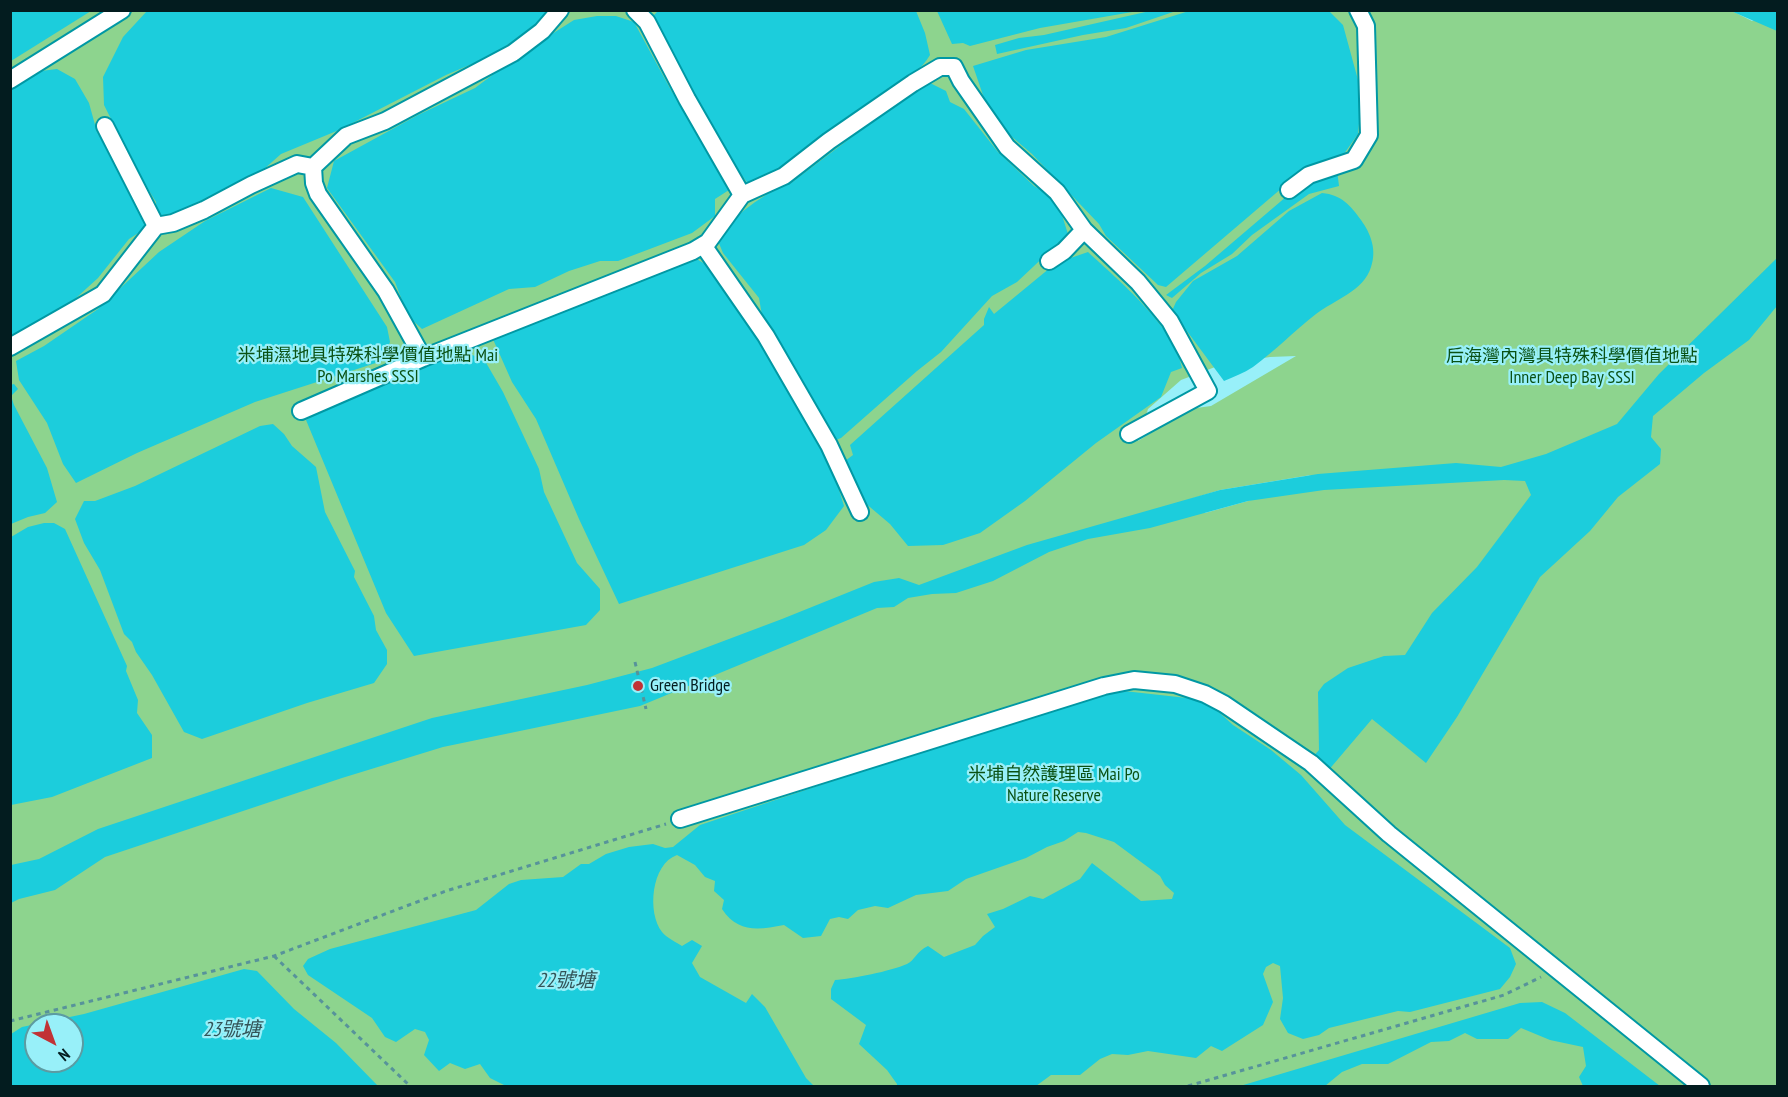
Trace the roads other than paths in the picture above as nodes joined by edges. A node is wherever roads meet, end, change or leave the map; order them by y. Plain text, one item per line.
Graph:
1 (122, 10) edge
2 (560, 10) edge
3 (635, 10) edge
4 (1358, 10) edge
5 (10, 80) edge
6 (105, 126) dead end
7 (313, 167) junction
8 (1289, 190) dead end
9 (742, 195) junction
10 (156, 226) junction
11 (1084, 230) junction
12 (703, 245) junction
13 (1049, 261) dead end
14 (10, 347) edge
15 (423, 358) junction
16 (301, 411) dead end
17 (1129, 434) dead end
18 (860, 512) dead end
19 (680, 819) road end
20 (1701, 1086) edge

1 - 5 lane
2 - 7 lane
3 - 9 lane
4 - 8 lane
6 - 10 lane
7 - 10 lane
7 - 15 lane
9 - 11 lane
9 - 12 lane
10 - 14 lane
11 - 13 lane
11 - 17 lane
12 - 15 lane
12 - 18 lane
15 - 16 lane
19 - 20 lane

